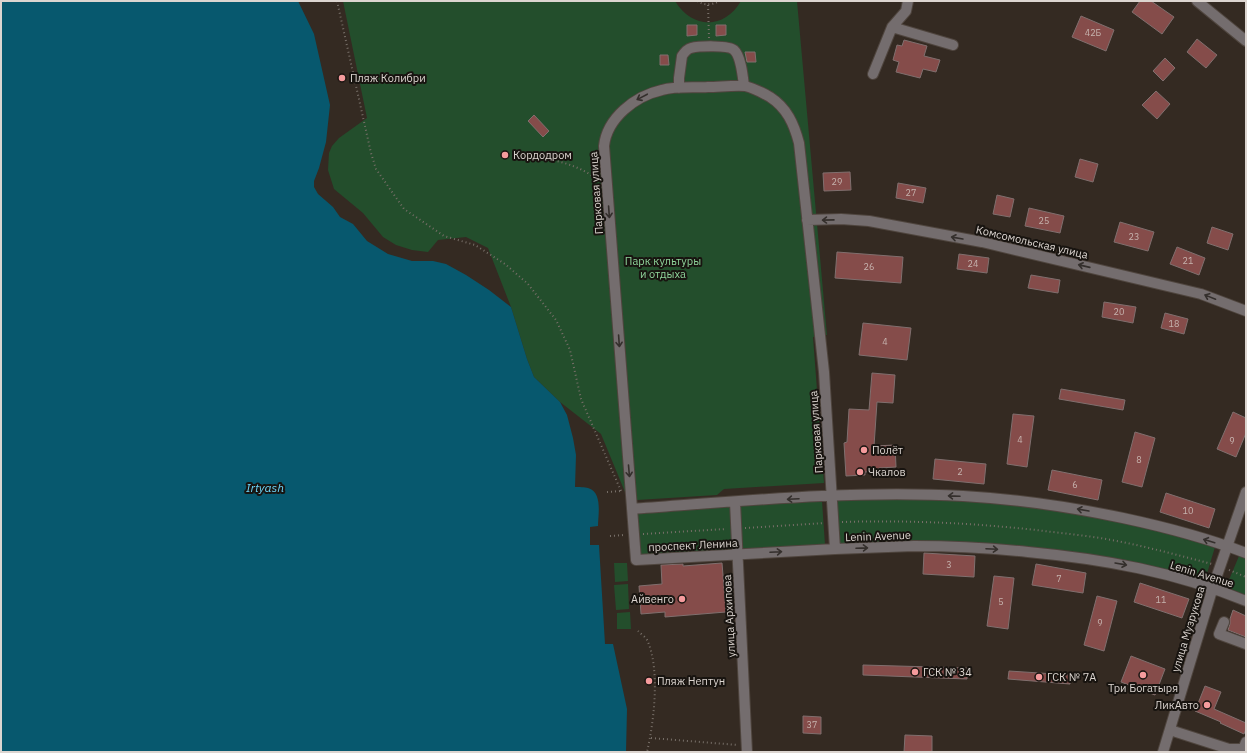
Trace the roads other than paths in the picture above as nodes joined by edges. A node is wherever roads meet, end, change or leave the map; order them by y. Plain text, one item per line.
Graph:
1 (908, 1) edge
2 (1197, 1) edge
3 (892, 26) junction
4 (1246, 41) edge
5 (953, 45) dead end
6 (873, 74) dead end
7 (744, 86) junction
8 (679, 88) junction
9 (807, 220) junction
10 (1246, 311) edge
11 (1246, 492) edge
12 (832, 496) junction
13 (735, 502) junction
14 (632, 507) junction
15 (1227, 546) junction
16 (835, 550) junction
17 (737, 554) junction
18 (1246, 554) edge
19 (1213, 587) junction
20 (1246, 601) edge
21 (1224, 622) dead end
22 (1246, 644) edge
23 (1170, 730) junction
24 (1246, 742) edge
25 (747, 749) edge
26 (1163, 752) edge

1 - 3 street
2 - 4 street
3 - 5 street
3 - 6 street
7 - 8 street, Парковая улица
7 - 8 street
7 - 9 street, Парковая улица
8 -> 14 street, Парковая улица
10 -> 9 street, Комсомольская улица
9 - 12 street, Парковая улица
11 - 15 street, улица Музрукова
12 -> 13 street
15 -> 12 street
12 - 16 street, Lenin Avenue
13 - 14 street
13 - 17 street, улица Архипова
14 - 17 street, проспект Ленина
15 - 18 street
15 - 19 street, улица Музрукова
17 -> 16 street, проспект Ленина
16 -> 19 street, Lenin Avenue
17 - 25 street, улица Архипова
19 - 20 street, Lenin Avenue
19 - 23 street, улица Музрукова
21 - 22 street
23 - 24 street
23 - 26 street, улица Музрукова

